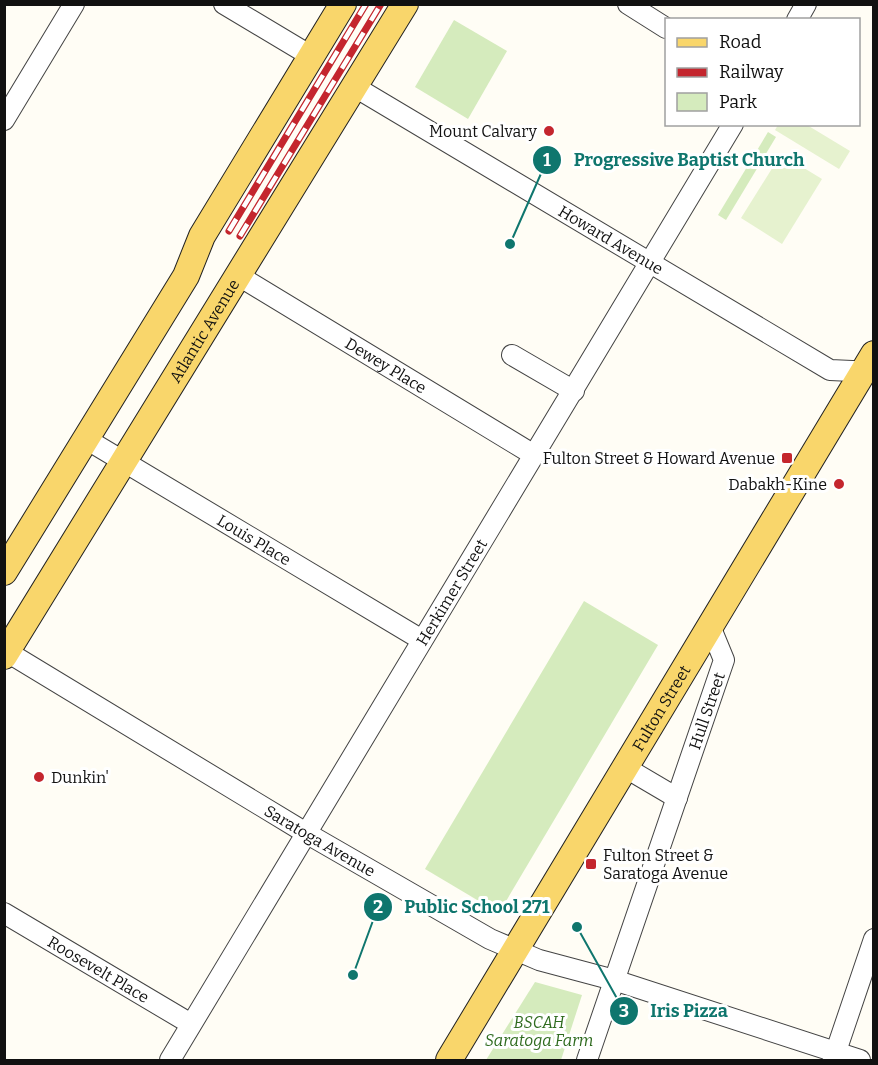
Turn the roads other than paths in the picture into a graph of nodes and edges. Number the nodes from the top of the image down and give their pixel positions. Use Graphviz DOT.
graph roads {
  1 [pos="74,4"];
  2 [pos="224,4"];
  3 [pos="343,4"];
  4 [pos="405,4"];
  5 [pos="628,4"];
  6 [pos="806,4"];
  7 [pos="798,18"];
  8 [pos="665,27"];
  9 [pos="312,56"];
  10 [pos="355,87"];
  11 [pos="4,120"];
  12 [pos="732,126"];
  13 [pos="650,264"];
  14 [pos="239,276"];
  15 [pos="512,355"];
  16 [pos="870,366"];
  17 [pos="574,391"];
  18 [pos="86,439"];
  19 [pos="534,455"];
  20 [pos="122,462"];
  21 [pos="4,572"];
  22 [pos="710,626"];
  23 [pos="422,640"];
  24 [pos="5,652"];
  25 [pos="626,768"];
  26 [pos="677,798"];
  27 [pos="306,833"];
  28 [pos="4,913"];
  29 [pos="873,939"];
  30 [pos="516,950"];
  31 [pos="614,980"];
  32 [pos="191,1024"];
  33 [pos="834,1057"];
  34 [pos="170,1060"];
  35 [pos="448,1060"];
  36 [pos="587,1060"];
  37 [pos="860,1060"];
  1 -- 11 [label="street"];
  2 -- 9 [label="street"];
  3 -- 9 [label="main road"];
  4 -- 10 [label="main road, Atlantic Avenue"];
  5 -- 8 [label="street"];
  6 -- 7 [label="street"];
  9 -- 18 [label="main road"];
  10 -- 13 [label="street, Howard Avenue"];
  10 -- 14 [label="main road, Atlantic Avenue"];
  12 -- 13 [label="street, Herkimer Street"];
  13 -- 16 [label="street, Howard Avenue"];
  13 -- 17 [label="street, Herkimer Street"];
  14 -- 19 [label="street, Dewey Place"];
  14 -- 20 [label="main road, Atlantic Avenue"];
  15 -- 17 [label="street"];
  16 -- 22 [label="main road, Fulton Street"];
  17 -- 19 [label="street, Herkimer Street"];
  18 -- 20 [label="street, Louis Place"];
  18 -- 21 [label="main road"];
  19 -- 23 [label="street, Herkimer Street"];
  20 -- 23 [label="street, Louis Place"];
  20 -- 24 [label="main road, Atlantic Avenue"];
  22 -- 25 [label="main road, Fulton Street"];
  22 -- 26 [label="street, Hull Street"];
  23 -- 27 [label="street, Herkimer Street"];
  24 -- 27 [label="street, Saratoga Avenue"];
  25 -- 26 [label="street"];
  25 -- 30 [label="main road, Fulton Street"];
  26 -- 31 [label="street, Hull Street"];
  27 -- 30 [label="street, Saratoga Avenue"];
  27 -- 32 [label="street, Herkimer Street"];
  28 -- 32 [label="street, Roosevelt Place"];
  29 -- 33 [label="street"];
  30 -- 31 [label="street, Saratoga Avenue"];
  30 -- 35 [label="main road, Fulton Street"];
  31 -- 33 [label="street, Saratoga Avenue"];
  31 -- 36 [label="street, Hull Street"];
  32 -- 34 [label="street, Herkimer Street"];
  33 -- 37 [label="street, Saratoga Avenue"];
}
